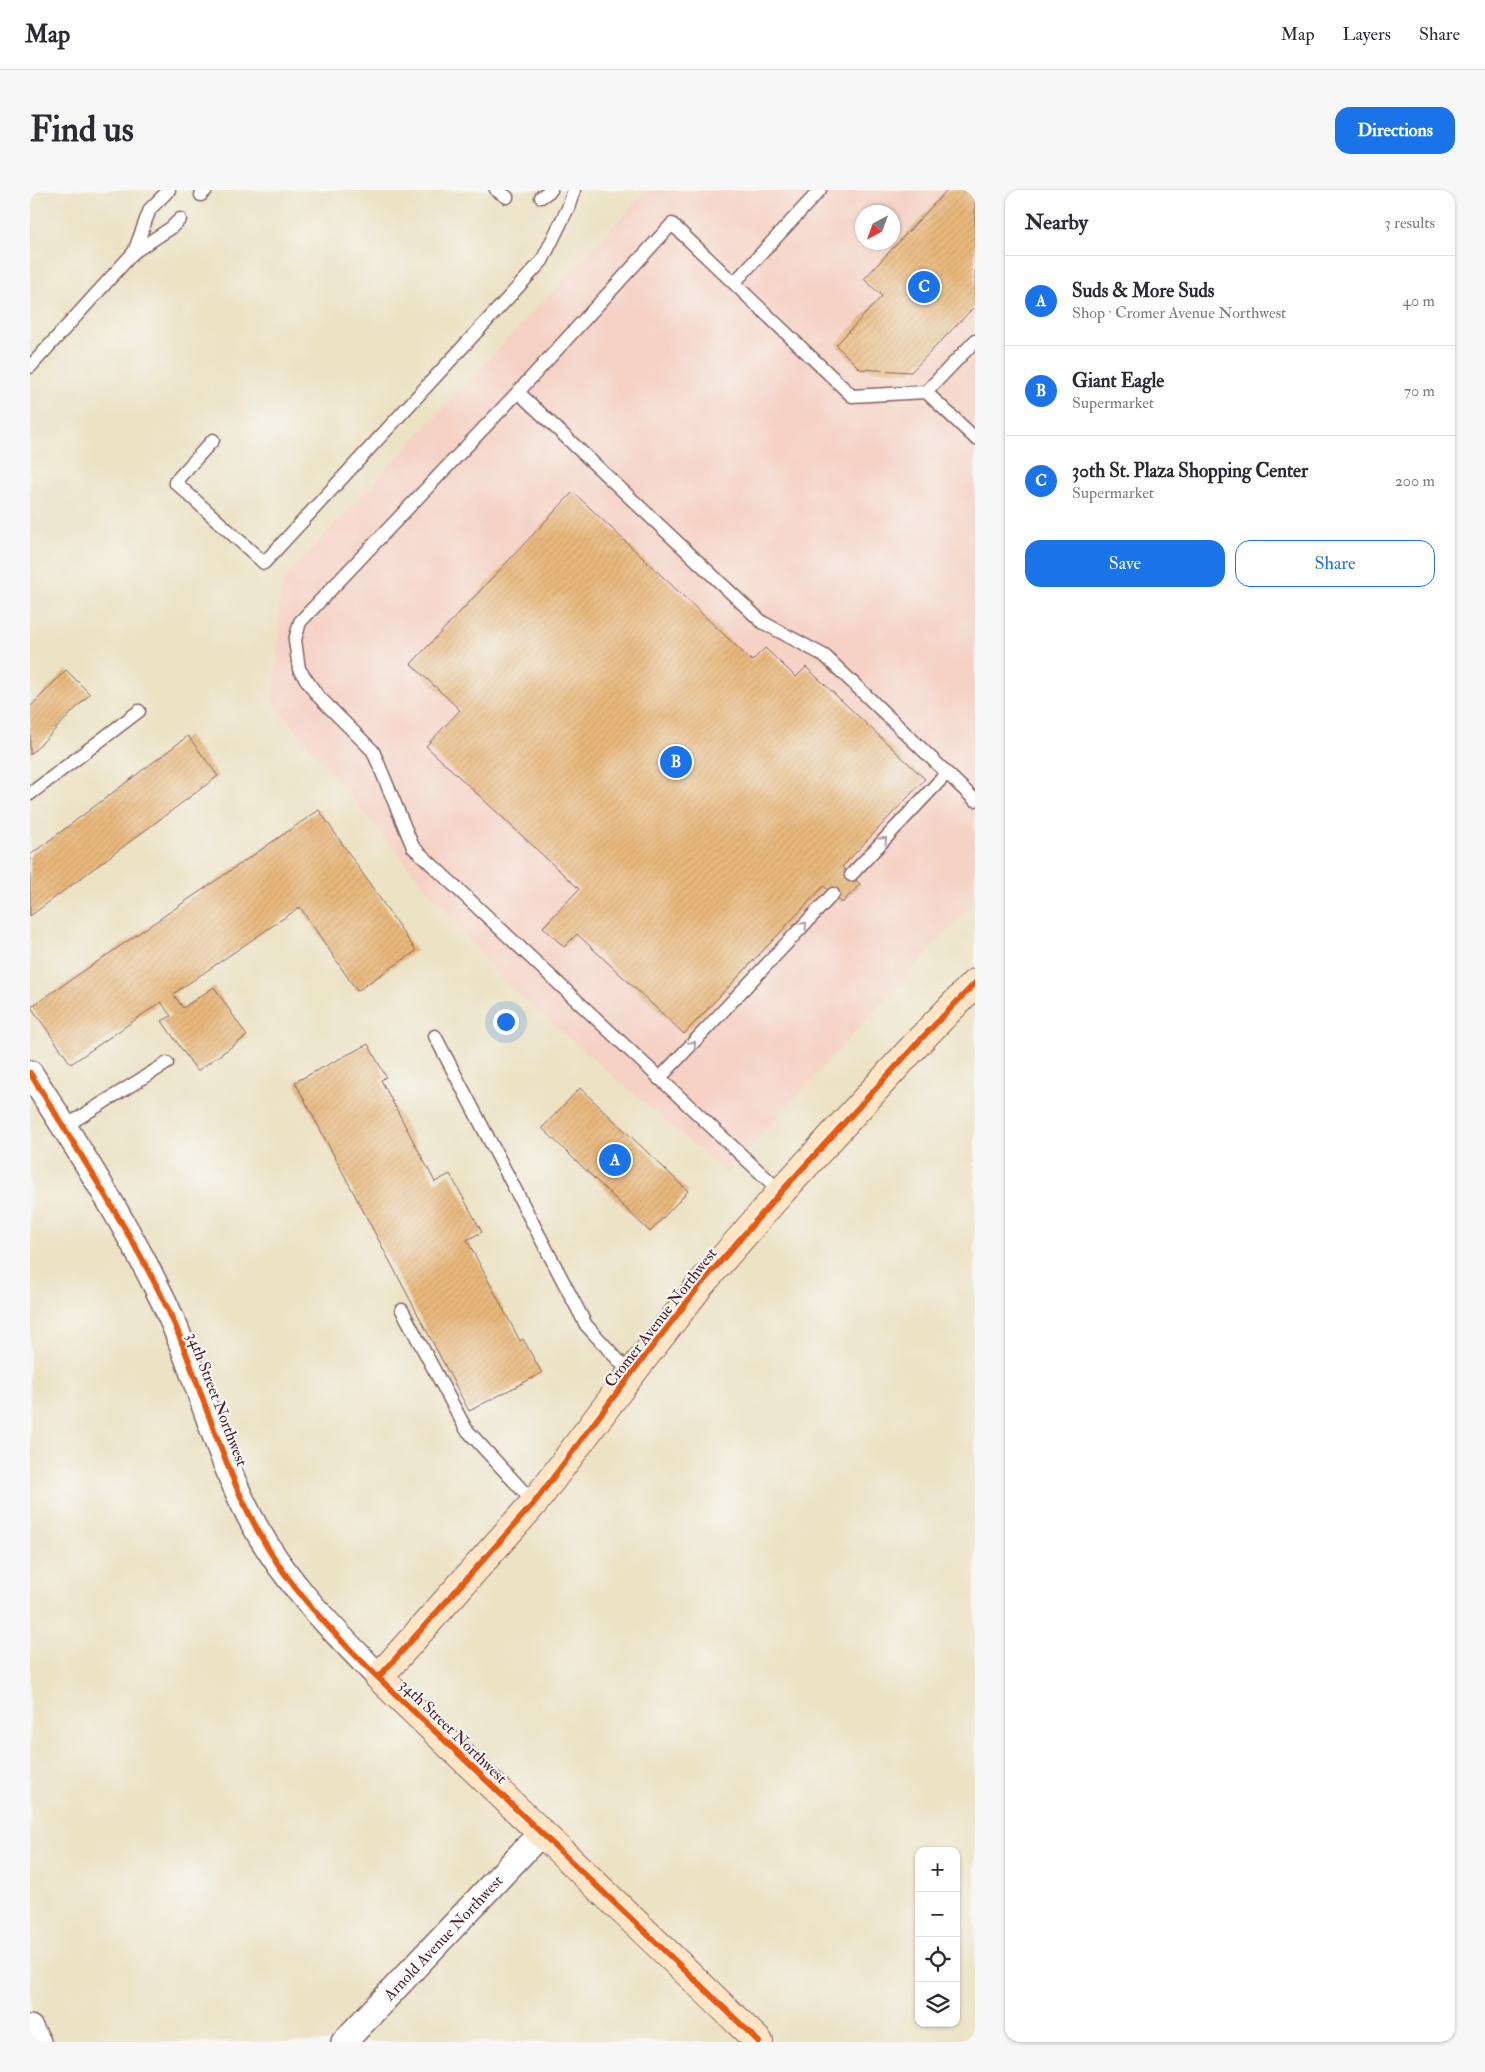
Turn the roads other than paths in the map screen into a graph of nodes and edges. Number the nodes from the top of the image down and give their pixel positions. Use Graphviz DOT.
graph roads {
  1 [pos="169,190"];
  2 [pos="496,190"];
  3 [pos="574,190"];
  4 [pos="820,190"];
  5 [pos="507,197"];
  6 [pos="180,219"];
  7 [pos="134,252"];
  8 [pos="734,283"];
  9 [pos="975,341"];
  10 [pos="30,367"];
  11 [pos="518,392"];
  12 [pos="926,392"];
  13 [pos="975,438"];
  14 [pos="213,440"];
  15 [pos="139,711"];
  16 [pos="947,773"];
  17 [pos="30,794"];
  18 [pos="975,800"];
  19 [pos="851,875"];
  20 [pos="833,894"];
  21 [pos="975,983"];
  22 [pos="434,1036"];
  23 [pos="167,1063"];
  24 [pos="30,1073"];
  25 [pos="659,1079"];
  26 [pos="64,1127"];
  27 [pos="781,1192"];
  28 [pos="402,1310"];
  29 [pos="631,1374"];
  30 [pos="534,1503"];
  31 [pos="379,1677"];
  32 [pos="541,1833"];
  33 [pos="30,2028"];
  34 [pos="38,2042"];
  35 [pos="344,2042"];
  36 [pos="759,2042"];
  1 -- 7 [label="lane"];
  2 -- 5 [label="lane"];
  3 -- 14 [label="lane"];
  4 -- 8 [label="lane"];
  6 -- 7 [label="lane"];
  7 -- 10 [label="lane"];
  8 -- 11 [label="lane"];
  8 -- 12 [label="lane"];
  9 -- 12 [label="lane"];
  11 -- 16 [label="lane"];
  11 -- 25 [label="lane"];
  12 -- 13 [label="lane"];
  15 -- 17 [label="lane"];
  16 -- 18 [label="lane"];
  19 -- 16 [label="lane, one-way"];
  25 -- 20 [label="lane, one-way"];
  21 -- 27 [label="street, Cromer Avenue Northwest"];
  22 -- 29 [label="lane"];
  23 -- 26 [label="lane"];
  24 -- 26 [label="street, 34th Street Northwest"];
  25 -- 27 [label="lane"];
  26 -- 31 [label="street, 34th Street Northwest"];
  27 -- 29 [label="street, Cromer Avenue Northwest"];
  28 -- 30 [label="lane"];
  29 -- 30 [label="street, Cromer Avenue Northwest"];
  30 -- 31 [label="street, Cromer Avenue Northwest"];
  31 -- 32 [label="street, 34th Street Northwest"];
  32 -- 35 [label="street, Arnold Avenue Northwest"];
  32 -- 36 [label="street, 34th Street Northwest"];
  33 -- 34 [label="street"];
}
